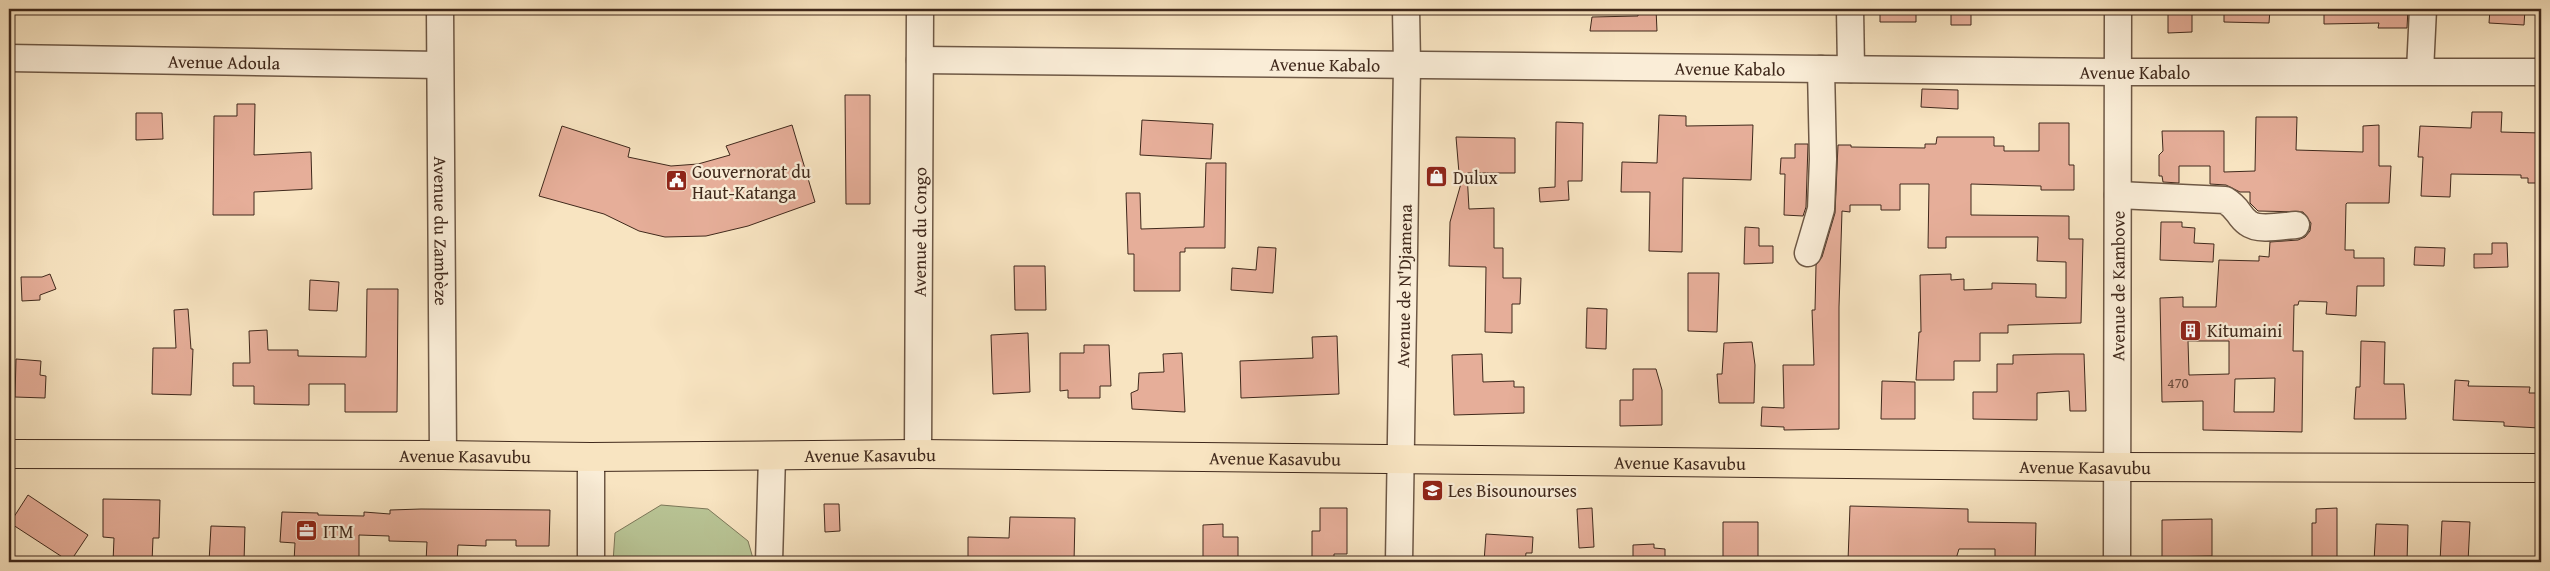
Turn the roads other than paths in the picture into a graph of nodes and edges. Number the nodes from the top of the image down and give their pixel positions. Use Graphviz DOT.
graph roads {
  1 [pos="440,9"];
  2 [pos="920,9"];
  3 [pos="1406,9"];
  4 [pos="1850,9"];
  5 [pos="2118,9"];
  6 [pos="2423,9"];
  7 [pos="9,58"];
  8 [pos="920,60"];
  9 [pos="439,65"];
  10 [pos="1407,65"];
  11 [pos="1821,69"];
  12 [pos="1852,69"];
  13 [pos="2420,71"];
  14 [pos="2118,72"];
  15 [pos="2541,72"];
  16 [pos="2118,195"];
  17 [pos="2296,225"];
  18 [pos="1808,253"];
  19 [pos="9,454"];
  20 [pos="918,454"];
  21 [pos="443,455"];
  22 [pos="772,456"];
  23 [pos="591,457"];
  24 [pos="1400,460"];
  25 [pos="2118,467"];
  26 [pos="2541,468"];
  27 [pos="591,562"];
  28 [pos="770,562"];
  29 [pos="1399,562"];
  30 [pos="2117,562"];
  1 -- 9 [label="street, Avenue du Zambèze"];
  2 -- 8 [label="street, Avenue du Congo"];
  3 -- 10 [label="street, Avenue de N'Djamena"];
  4 -- 12 [label="street"];
  5 -- 14 [label="street, Avenue de Kambove"];
  6 -- 13 [label="street"];
  7 -- 9 [label="street, Avenue Adoula"];
  8 -- 10 [label="street, Avenue Kabalo"];
  8 -- 20 [label="street, Avenue du Congo"];
  9 -- 21 [label="street, Avenue du Zambèze"];
  10 -- 11 [label="street, Avenue Kabalo"];
  10 -- 24 [label="street, Avenue de N'Djamena"];
  11 -- 12 [label="street, Avenue Kabalo"];
  11 -- 18 [label="street"];
  12 -- 14 [label="street, Avenue Kabalo"];
  13 -- 14 [label="street, Avenue Kabalo"];
  13 -- 15 [label="street, Avenue Kabalo"];
  14 -- 16 [label="street, Avenue de Kambove"];
  16 -- 17 [label="street"];
  16 -- 25 [label="street, Avenue de Kambove"];
  19 -- 21 [label="main road, Avenue Kasavubu"];
  20 -- 22 [label="main road, Avenue Kasavubu"];
  20 -- 24 [label="main road, Avenue Kasavubu"];
  21 -- 23 [label="main road, Avenue Kasavubu"];
  22 -- 23 [label="main road, Avenue Kasavubu"];
  22 -- 28 [label="street"];
  23 -- 27 [label="street"];
  24 -- 25 [label="main road, Avenue Kasavubu"];
  24 -- 29 [label="street, Avenue de N'Djamena"];
  25 -- 26 [label="main road, Avenue Kasavubu"];
  25 -- 30 [label="street, Avenue de Kambove"];
}
